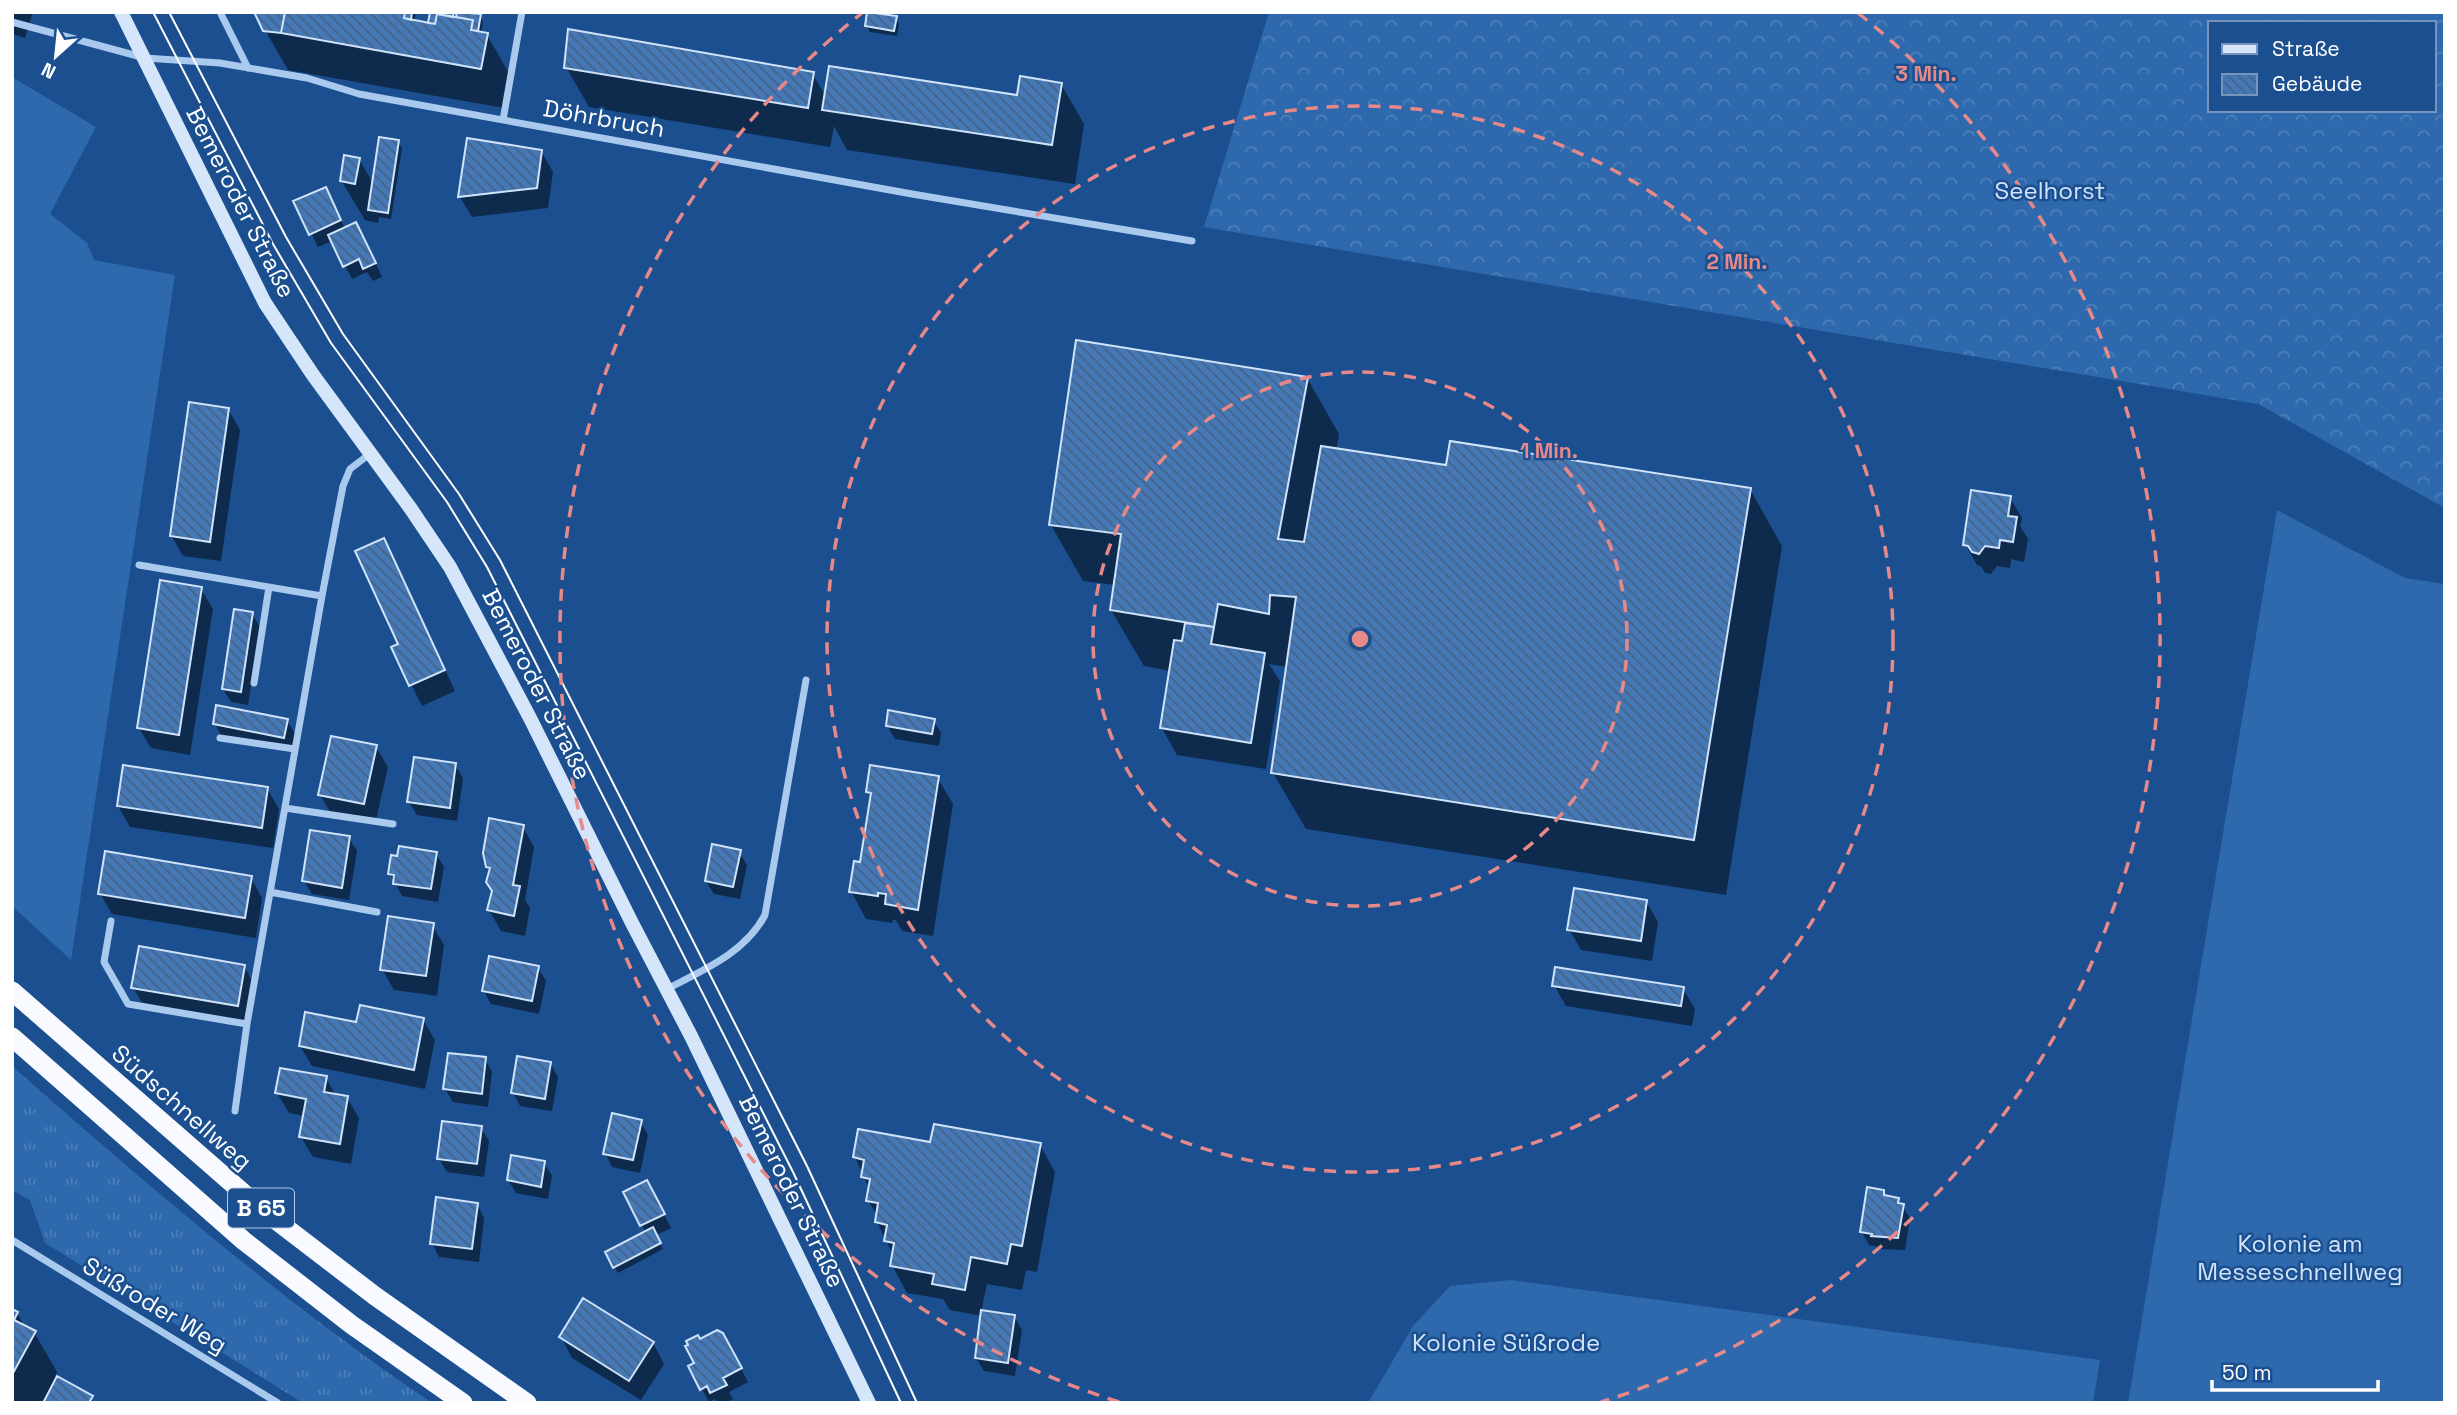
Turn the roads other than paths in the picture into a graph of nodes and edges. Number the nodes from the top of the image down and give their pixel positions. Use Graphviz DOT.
graph roads {
  1 [pos="121,12"];
  2 [pos="220,12"];
  3 [pos="522,12"];
  4 [pos="12,22"];
  5 [pos="145,58"];
  6 [pos="248,68"];
  7 [pos="503,120"];
  8 [pos="1192,241"];
  9 [pos="371,453"];
  10 [pos="139,565"];
  11 [pos="269,587"];
  12 [pos="322,596"];
  13 [pos="806,680"];
  14 [pos="254,683"];
  15 [pos="220,738"];
  16 [pos="295,750"];
  17 [pos="285,807"];
  18 [pos="393,824"];
  19 [pos="270,892"];
  20 [pos="377,912"];
  21 [pos="111,921"];
  22 [pos="667,989"];
  23 [pos="12,992"];
  24 [pos="247,1024"];
  25 [pos="12,1037"];
  26 [pos="235,1111"];
  27 [pos="12,1240"];
  28 [pos="278,1403"];
  29 [pos="463,1403"];
  30 [pos="527,1403"];
  31 [pos="869,1403"];
  1 -- 5 [label="main road, Bemeroder Straße"];
  2 -- 6 [label="street"];
  3 -- 7 [label="street"];
  4 -- 5 [label="street, Döhrbruch"];
  5 -- 6 [label="street, Döhrbruch"];
  5 -- 9 [label="main road, Bemeroder Straße"];
  6 -- 7 [label="street, Döhrbruch"];
  7 -- 8 [label="street, Döhrbruch"];
  9 -- 12 [label="street"];
  9 -- 22 [label="main road, Bemeroder Straße"];
  10 -- 11 [label="street"];
  11 -- 12 [label="street"];
  11 -- 14 [label="street"];
  12 -- 16 [label="street"];
  13 -- 22 [label="street"];
  15 -- 16 [label="street"];
  16 -- 17 [label="street"];
  17 -- 18 [label="street"];
  17 -- 19 [label="street"];
  19 -- 20 [label="street"];
  19 -- 24 [label="street"];
  21 -- 24 [label="street"];
  22 -- 31 [label="main road, Bemeroder Straße"];
  23 -- 30 [label="highway, Südschnellweg / B 65"];
  24 -- 26 [label="street"];
  25 -- 29 [label="highway, B 65"];
  27 -- 28 [label="street, Süßroder Weg"];
}
